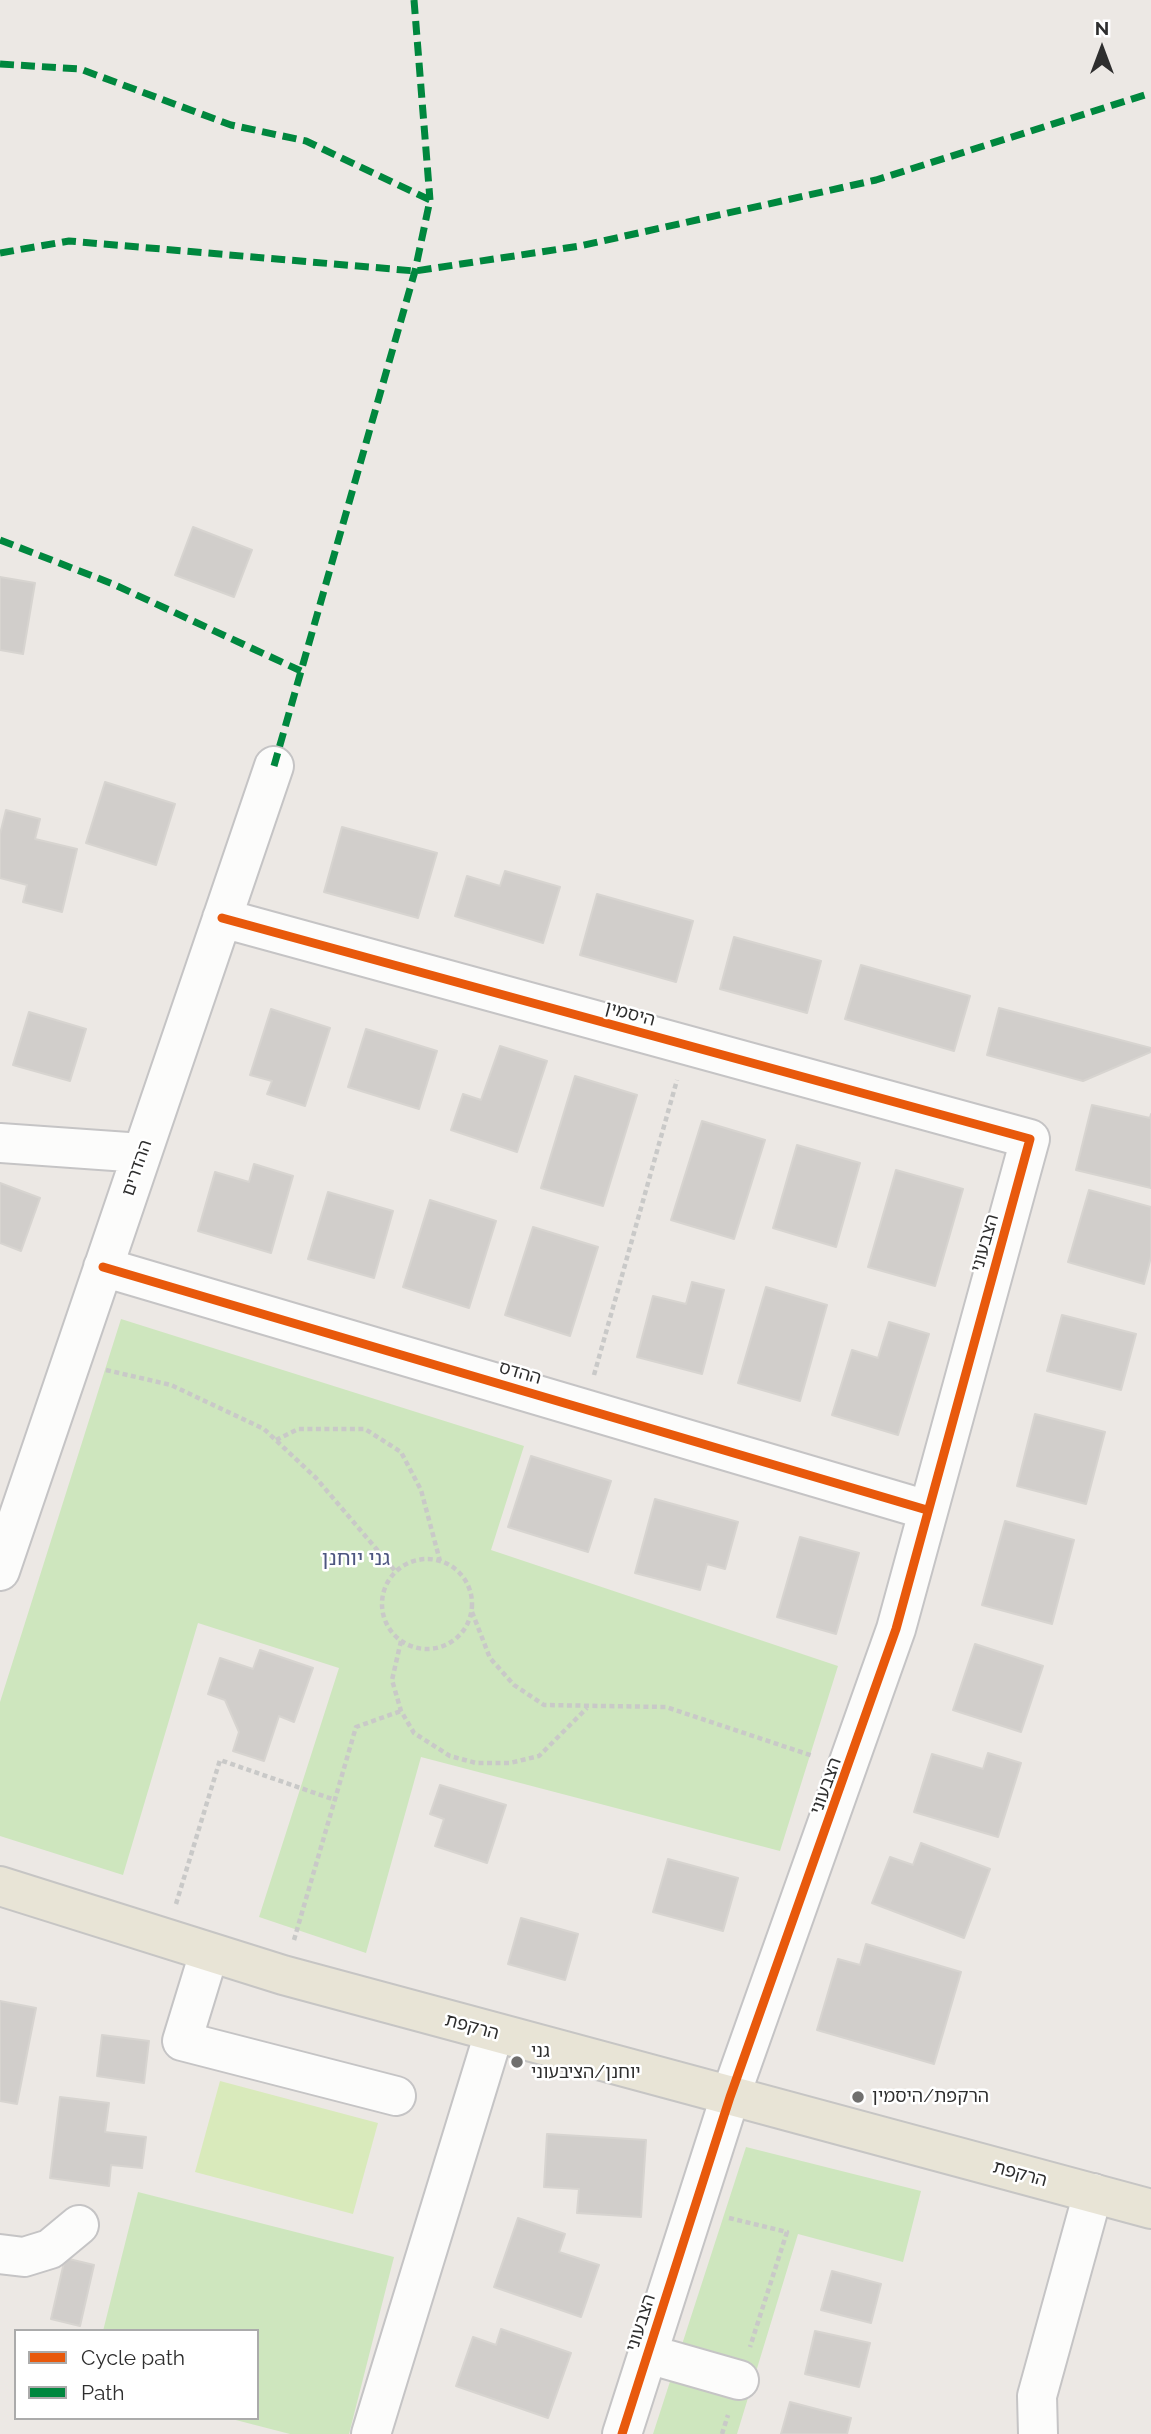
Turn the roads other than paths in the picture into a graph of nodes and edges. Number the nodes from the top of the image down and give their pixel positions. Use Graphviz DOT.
graph roads {
  1 [pos="274,766"];
  2 [pos="222,918"];
  3 [pos="1030,1139"];
  4 [pos="0,1143"];
  5 [pos="142,1153"];
  6 [pos="103,1267"];
  7 [pos="927,1510"];
  8 [pos="1,1568"];
  9 [pos="0,1885"];
  10 [pos="209,1953"];
  11 [pos="494,2033"];
  12 [pos="396,2096"];
  13 [pos="730,2097"];
  14 [pos="1093,2193"];
  15 [pos="1151,2209"];
  16 [pos="79,2224"];
  17 [pos="0,2254"];
  18 [pos="648,2354"];
  19 [pos="739,2381"];
  20 [pos="371,2434"];
  21 [pos="622,2434"];
  22 [pos="1038,2434"];
  1 -- 2 [label="street, ההדרים"];
  2 -- 3 [label="street, היסמין"];
  2 -- 5 [label="street, ההדרים"];
  3 -- 7 [label="street, הצבעוני"];
  4 -- 5 [label="street"];
  5 -- 6 [label="street, ההדרים"];
  6 -- 7 [label="street, ההדס"];
  6 -- 8 [label="street, ההדרים"];
  7 -- 13 [label="street, הצבעוני"];
  9 -- 10 [label="main road, הרקפת"];
  10 -- 11 [label="main road, הרקפת"];
  10 -- 12 [label="street"];
  11 -- 13 [label="main road, הרקפת"];
  11 -- 20 [label="street"];
  13 -- 14 [label="main road, הרקפת"];
  13 -- 18 [label="street, הצבעוני"];
  14 -- 15 [label="main road, הרקפת"];
  14 -- 22 [label="street"];
  16 -- 17 [label="street"];
  18 -- 19 [label="street"];
  18 -- 21 [label="street, הצבעוני"];
}
